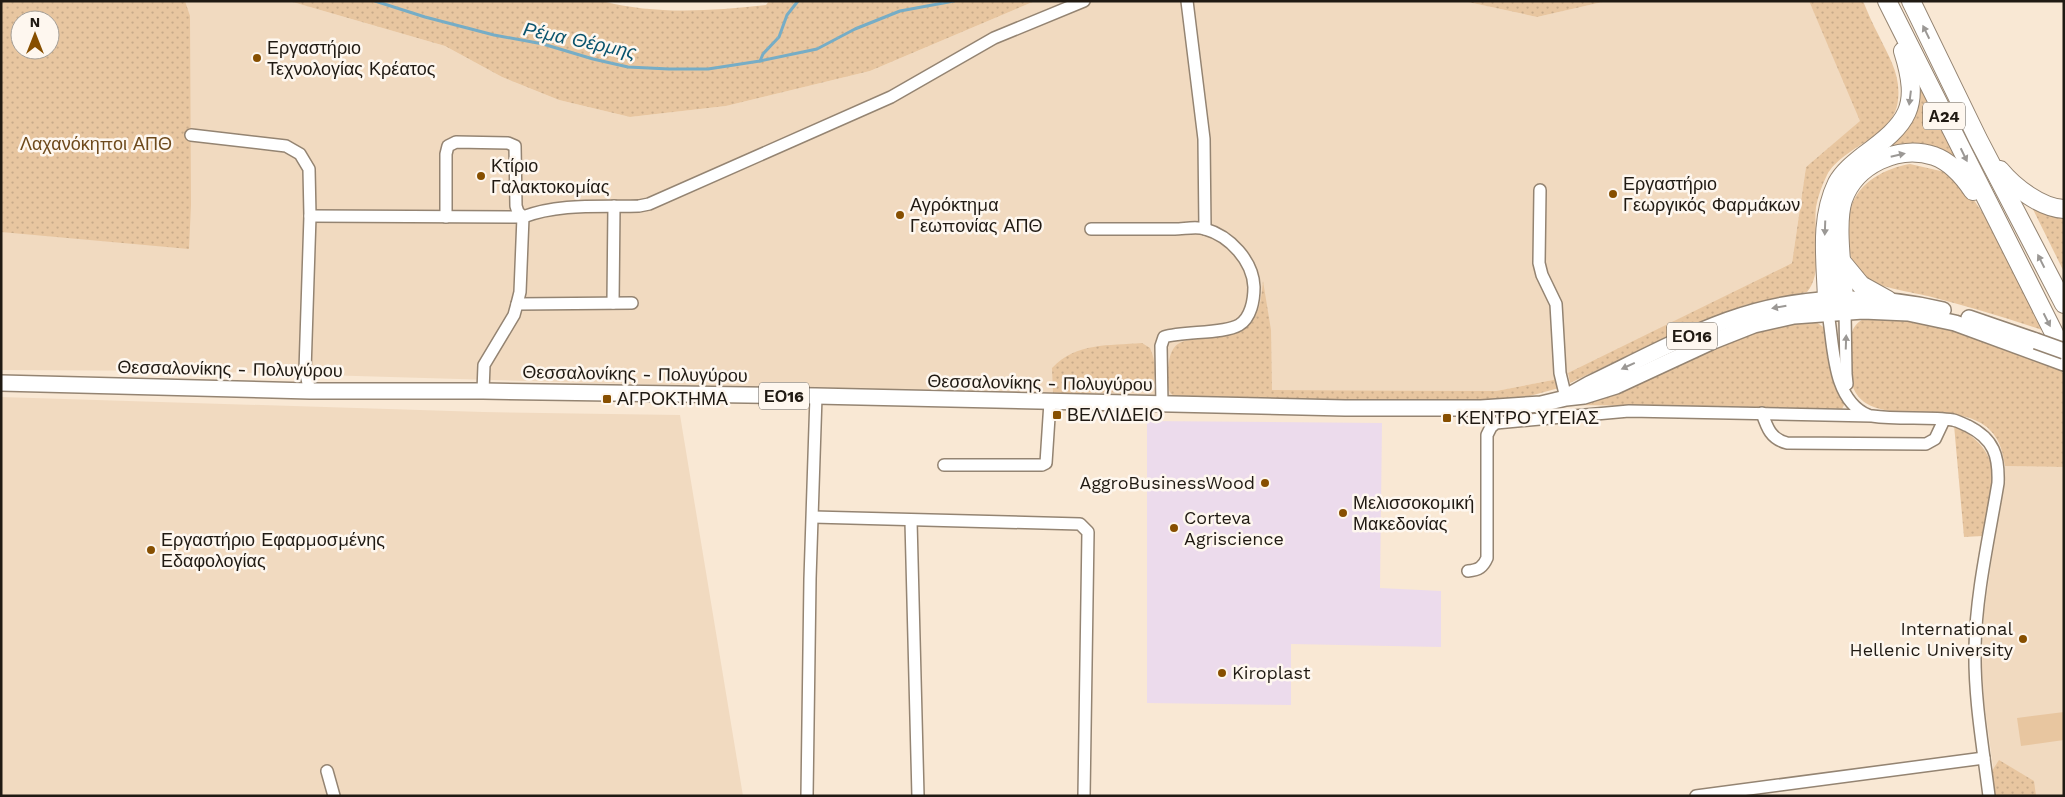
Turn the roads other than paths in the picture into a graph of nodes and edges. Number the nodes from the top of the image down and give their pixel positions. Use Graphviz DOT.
graph roads {
  1 [pos="1084,1"];
  2 [pos="1187,1"];
  3 [pos="1886,1"];
  4 [pos="1911,1"];
  5 [pos="191,134"];
  6 [pos="1978,139"];
  7 [pos="1540,190"];
  8 [pos="614,206"];
  9 [pos="2064,209"];
  10 [pos="310,216"];
  11 [pos="446,217"];
  12 [pos="523,217"];
  13 [pos="1091,229"];
  14 [pos="1205,229"];
  15 [pos="2001,230"];
  16 [pos="1842,262"];
  17 [pos="1888,300"];
  18 [pos="613,303"];
  19 [pos="632,303"];
  20 [pos="517,304"];
  21 [pos="2064,304"];
  22 [pos="1828,306"];
  23 [pos="1845,306"];
  24 [pos="2034,346"];
  25 [pos="2064,352"];
  26 [pos="2064,363"];
  27 [pos="1,383"];
  28 [pos="310,390"];
  29 [pos="483,390"];
  30 [pos="816,396"];
  31 [pos="1566,398"];
  32 [pos="1050,402"];
  33 [pos="1162,404"];
  34 [pos="1762,414"];
  35 [pos="1872,416"];
  36 [pos="1944,420"];
  37 [pos="944,465"];
  38 [pos="812,517"];
  39 [pos="912,521"];
  40 [pos="1468,571"];
  41 [pos="1984,758"];
  42 [pos="327,771"];
  43 [pos="334,796"];
  44 [pos="807,796"];
  45 [pos="918,796"];
  46 [pos="1084,796"];
  47 [pos="1696,796"];
  48 [pos="1989,796"];
  1 -- 8 [label="street"];
  2 -- 14 [label="street"];
  3 -- 15 [label="highway, Α24, one-way"];
  3 -- 22 [label="highway, one-way"];
  6 -- 4 [label="highway, Α24, one-way"];
  5 -- 10 [label="street"];
  6 -- 9 [label="highway"];
  21 -- 6 [label="highway, Α24, one-way"];
  7 -- 31 [label="street"];
  8 -- 12 [label="street"];
  8 -- 18 [label="street"];
  10 -- 11 [label="street"];
  10 -- 28 [label="street"];
  11 -- 12 [label="street"];
  11 -- 12 [label="street"];
  12 -- 20 [label="street"];
  13 -- 14 [label="street"];
  14 -- 33 [label="street"];
  16 -- 15 [label="highway, one-way"];
  15 -- 25 [label="highway, Α24, one-way"];
  16 -- 17 [label="highway"];
  16 -- 23 [label="highway"];
  17 -- 23 [label="main road, Θεσσαλονίκης - Πολυγύρου / ΕΟ16"];
  17 -- 24 [label="main road, Θεσσαλονίκης - Πολυγύρου / ΕΟ16"];
  18 -- 19 [label="street"];
  18 -- 20 [label="street"];
  20 -- 29 [label="street"];
  22 -- 23 [label="main road, Θεσσαλονίκης - Πολυγύρου / ΕΟ16"];
  22 -- 31 [label="main road, Θεσσαλονίκης - Πολυγύρου / ΕΟ16"];
  22 -- 35 [label="street"];
  23 -- 24 [label="main road, Θεσσαλονίκης - Πολυγύρου / ΕΟ16"];
  35 -- 23 [label="street, one-way"];
  24 -- 25 [label="main road, Θεσσαλονίκης - Πολυγύρου / ΕΟ16, bridge"];
  24 -- 26 [label="main road, Θεσσαλονίκης - Πολυγύρου / ΕΟ16"];
  27 -- 28 [label="main road, Θεσσαλονίκης - Πολυγύρου / ΕΟ16"];
  28 -- 29 [label="main road, Θεσσαλονίκης - Πολυγύρου / ΕΟ16"];
  29 -- 30 [label="main road, Θεσσαλονίκης - Πολυγύρου / ΕΟ16"];
  30 -- 32 [label="main road, Θεσσαλονίκης - Πολυγύρου / ΕΟ16"];
  30 -- 38 [label="street"];
  31 -- 33 [label="main road, Θεσσαλονίκης - Πολυγύρου / ΕΟ16"];
  32 -- 33 [label="main road, Θεσσαλονίκης - Πολυγύρου / ΕΟ16"];
  32 -- 37 [label="street"];
  34 -- 35 [label="street"];
  34 -- 36 [label="street"];
  34 -- 40 [label="street"];
  35 -- 36 [label="street"];
  36 -- 41 [label="street"];
  38 -- 39 [label="street"];
  38 -- 44 [label="street"];
  39 -- 45 [label="street"];
  39 -- 46 [label="street"];
  41 -- 47 [label="street"];
  41 -- 48 [label="street"];
  42 -- 43 [label="street"];
}
